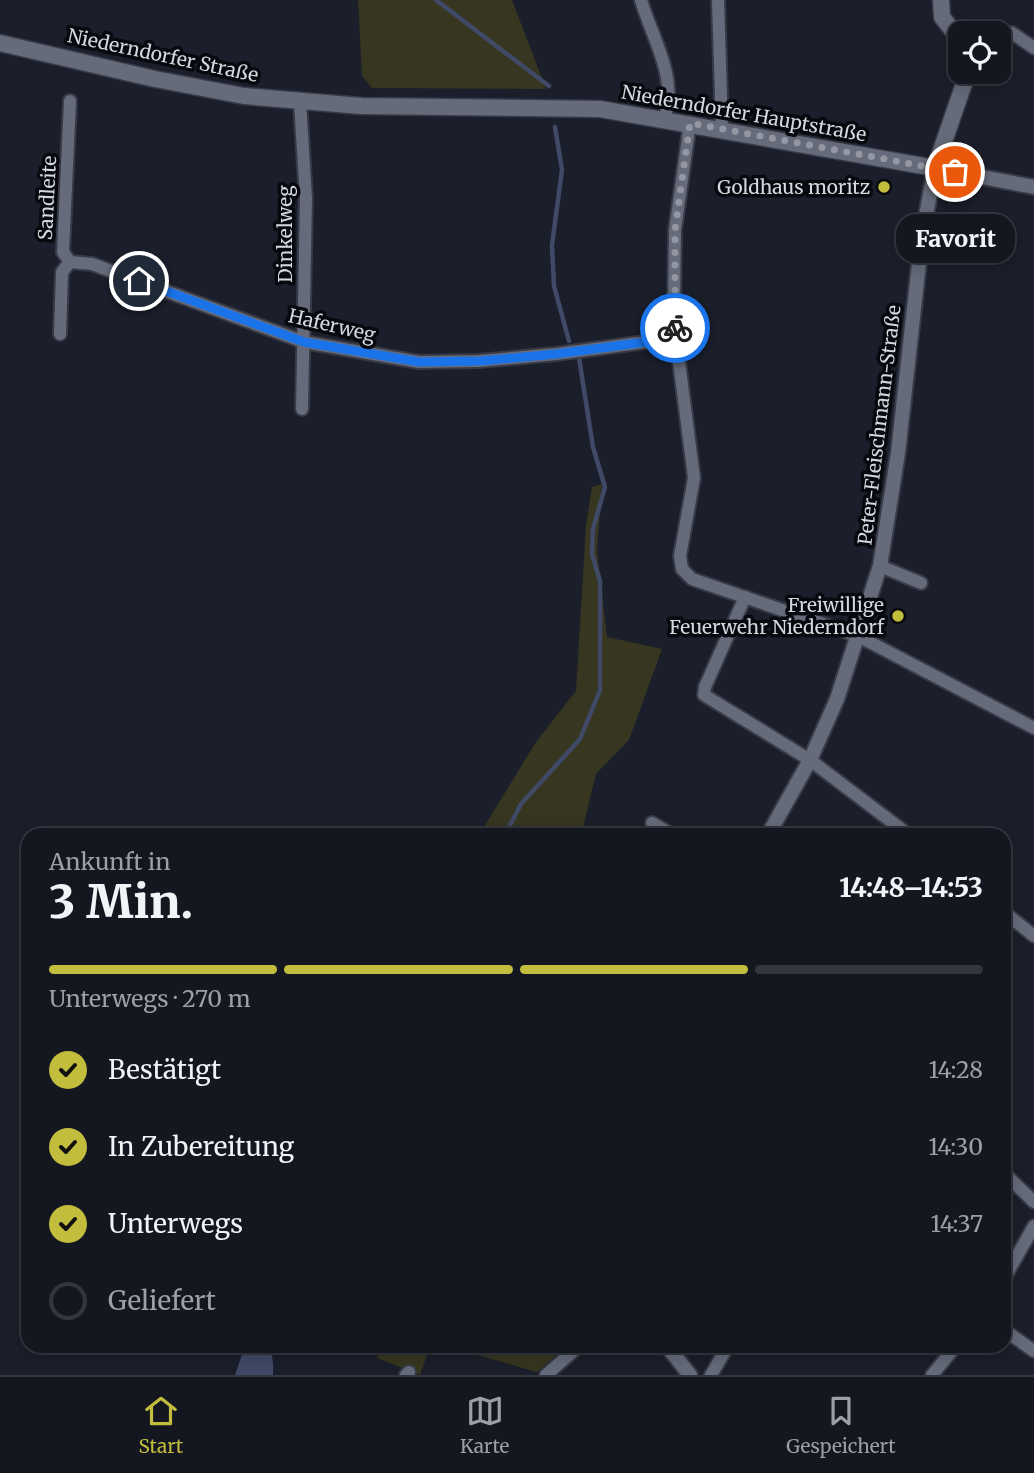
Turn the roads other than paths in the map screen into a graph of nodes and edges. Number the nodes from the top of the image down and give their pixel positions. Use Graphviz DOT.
graph roads {
  1 [pos="640,0"];
  2 [pos="718,0"];
  3 [pos="941,0"];
  4 [pos="948,25"];
  5 [pos="1011,33"];
  6 [pos="0,43"];
  7 [pos="1034,48"];
  8 [pos="964,84"];
  9 [pos="70,101"];
  10 [pos="300,102"];
  11 [pos="402,107"];
  12 [pos="664,119"];
  13 [pos="690,123"];
  14 [pos="722,129"];
  15 [pos="935,168"];
  16 [pos="1034,187"];
  17 [pos="69,262"];
  18 [pos="60,334"];
  19 [pos="676,338"];
  20 [pos="304,342"];
  21 [pos="302,409"];
  22 [pos="880,566"];
  23 [pos="921,583"];
  24 [pos="745,597"];
  25 [pos="858,636"];
  26 [pos="1034,728"];
  27 [pos="810,760"];
  28 [pos="652,822"];
  29 [pos="662,828"];
  30 [pos="772,828"];
  31 [pos="900,828"];
  32 [pos="1011,918"];
  33 [pos="1034,936"];
  34 [pos="1011,1180"];
  35 [pos="1034,1202"];
  36 [pos="1034,1226"];
  37 [pos="1011,1267"];
  38 [pos="1011,1335"];
  39 [pos="1034,1351"];
  40 [pos="571,1353"];
  41 [pos="673,1353"];
  42 [pos="724,1353"];
  43 [pos="950,1353"];
  44 [pos="546,1375"];
  45 [pos="690,1375"];
  46 [pos="711,1375"];
  47 [pos="932,1375"];
  1 -- 12 [label="street"];
  2 -- 14 [label="street"];
  3 -- 4 [label="main road"];
  5 -- 7 [label="street"];
  6 -- 10 [label="main road, Niederndorfer Straße"];
  8 -- 15 [label="main road"];
  9 -- 17 [label="street, Sandleite"];
  10 -- 11 [label="main road, Niederndorfer Straße"];
  10 -- 20 [label="street, Dinkelweg"];
  11 -- 12 [label="main road, Niederndorfer Hauptstraße"];
  12 -- 13 [label="main road, Niederndorfer Hauptstraße"];
  13 -- 14 [label="main road, Niederndorfer Hauptstraße"];
  13 -- 19 [label="street"];
  14 -- 15 [label="main road, Niederndorfer Hauptstraße"];
  15 -- 16 [label="street, Niederndorfer Hauptstraße"];
  15 -- 22 [label="street, Peter-Fleischmann-Straße"];
  17 -- 18 [label="street, Sandleite"];
  17 -- 20 [label="street, Haferweg"];
  19 -- 20 [label="street, Haferweg"];
  19 -- 24 [label="street"];
  20 -- 21 [label="street, Dinkelweg"];
  22 -- 23 [label="street"];
  22 -- 25 [label="street, Peter-Fleischmann-Straße"];
  24 -- 25 [label="street"];
  24 -- 27 [label="street"];
  25 -- 26 [label="street"];
  25 -- 27 [label="street, Peter-Fleischmann-Straße"];
  27 -- 30 [label="street, Peter-Fleischmann-Straße"];
  27 -- 31 [label="street"];
  28 -- 29 [label="street"];
  32 -- 33 [label="street"];
  34 -- 35 [label="street"];
  36 -- 37 [label="street"];
  38 -- 39 [label="street"];
  40 -- 44 [label="street"];
  41 -- 45 [label="street"];
  42 -- 46 [label="street"];
  43 -- 47 [label="street"];
}
